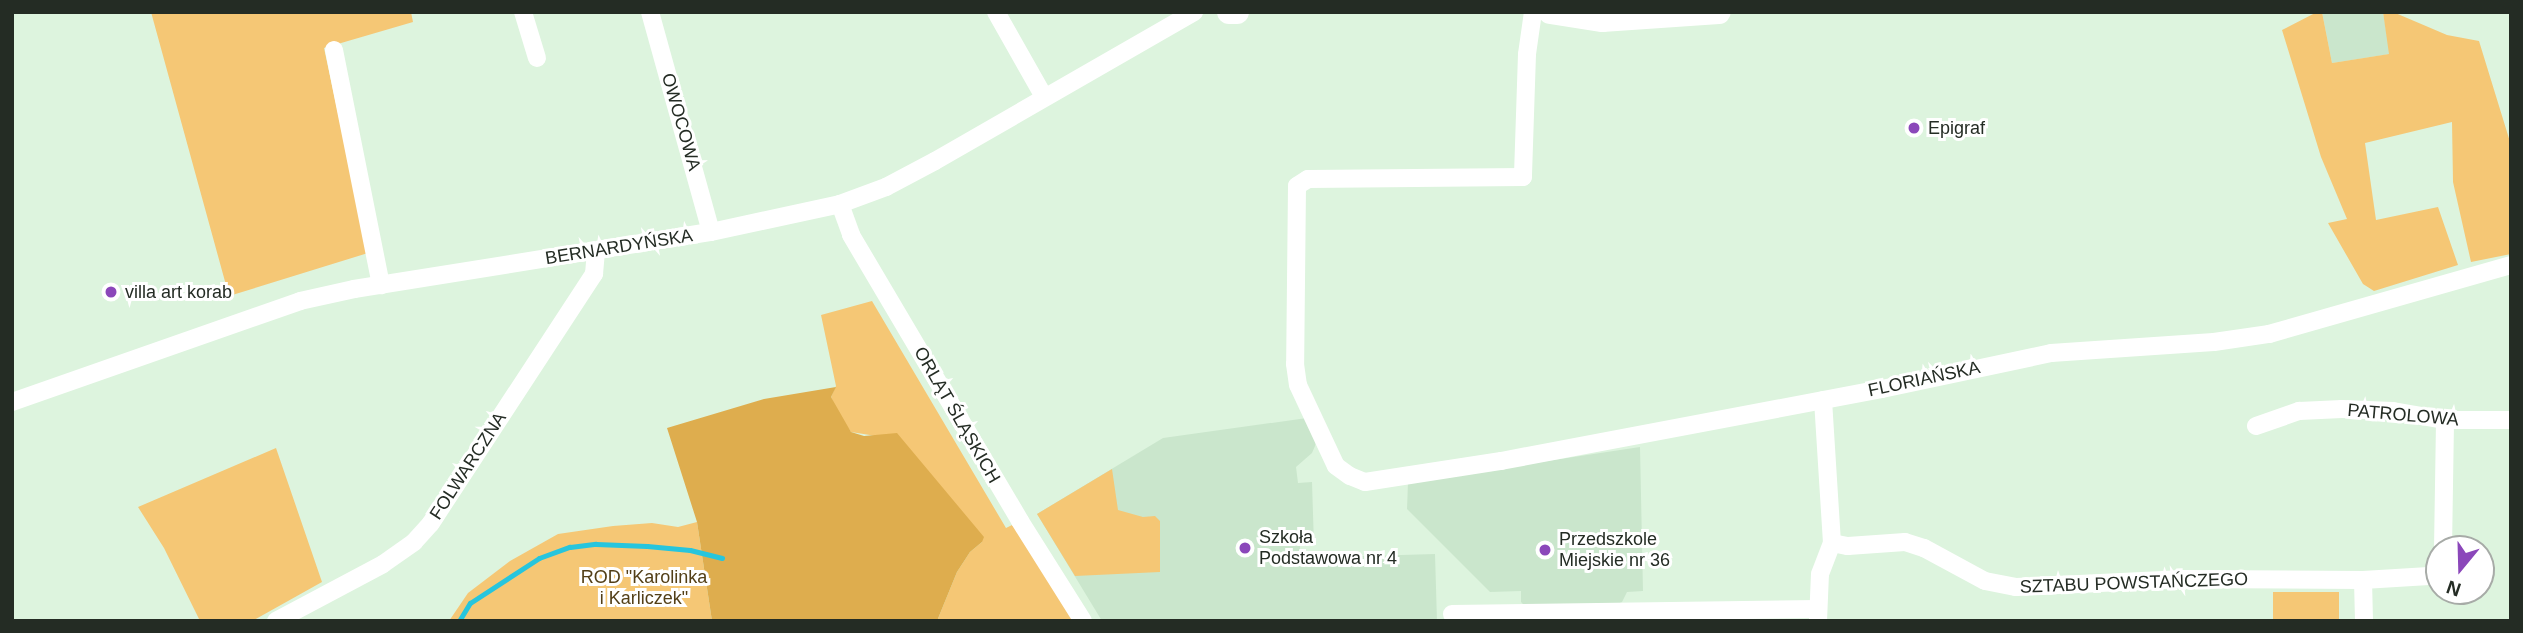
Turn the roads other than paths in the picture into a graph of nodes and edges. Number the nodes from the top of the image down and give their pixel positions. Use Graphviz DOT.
graph roads {
  1 [pos="523,12"];
  2 [pos="650,12"];
  3 [pos="996,12"];
  4 [pos="1194,12"];
  5 [pos="1229,12"];
  6 [pos="1237,12"];
  7 [pos="1533,12"];
  8 [pos="1550,12"];
  9 [pos="1719,12"];
  10 [pos="334,50"];
  11 [pos="537,58"];
  12 [pos="1044,97"];
  13 [pos="841,204"];
  14 [pos="711,232"];
  15 [pos="596,251"];
  16 [pos="2511,265"];
  17 [pos="381,285"];
  18 [pos="1823,400"];
  19 [pos="12,402"];
  20 [pos="2445,420"];
  21 [pos="2511,420"];
  22 [pos="2256,426"];
  23 [pos="2443,535"];
  24 [pos="1832,544"];
  25 [pos="2425,576"];
  26 [pos="2363,580"];
  27 [pos="1452,614"];
  28 [pos="1818,615"];
  29 [pos="276,621"];
  30 [pos="1083,621"];
  31 [pos="2364,621"];
  1 -- 11 [label="street"];
  2 -- 14 [label="street, OWOCOWA"];
  3 -- 12 [label="street"];
  4 -- 12 [label="street, BERNARDYŃSKA"];
  5 -- 6 [label="street"];
  7 -- 18 [label="street, FLORIAŃSKA"];
  8 -- 9 [label="street"];
  10 -- 17 [label="street"];
  12 -- 13 [label="street, BERNARDYŃSKA"];
  13 -- 14 [label="street, BERNARDYŃSKA"];
  13 -- 30 [label="street, ORLĄT ŚLĄSKICH"];
  14 -- 15 [label="street, BERNARDYŃSKA"];
  15 -- 17 [label="street, BERNARDYŃSKA"];
  15 -- 29 [label="street, FOLWARCZNA"];
  16 -- 18 [label="street, FLORIAŃSKA"];
  17 -- 19 [label="street, BERNARDYŃSKA"];
  18 -- 24 [label="street"];
  20 -- 21 [label="street, PATROLOWA"];
  20 -- 22 [label="street, PATROLOWA"];
  20 -- 23 [label="street"];
  24 -- 26 [label="street, SZTABU POWSTAŃCZEGO"];
  24 -- 28 [label="street"];
  25 -- 26 [label="street, SZTABU POWSTAŃCZEGO"];
  26 -- 31 [label="street"];
  27 -- 28 [label="street"];
}
